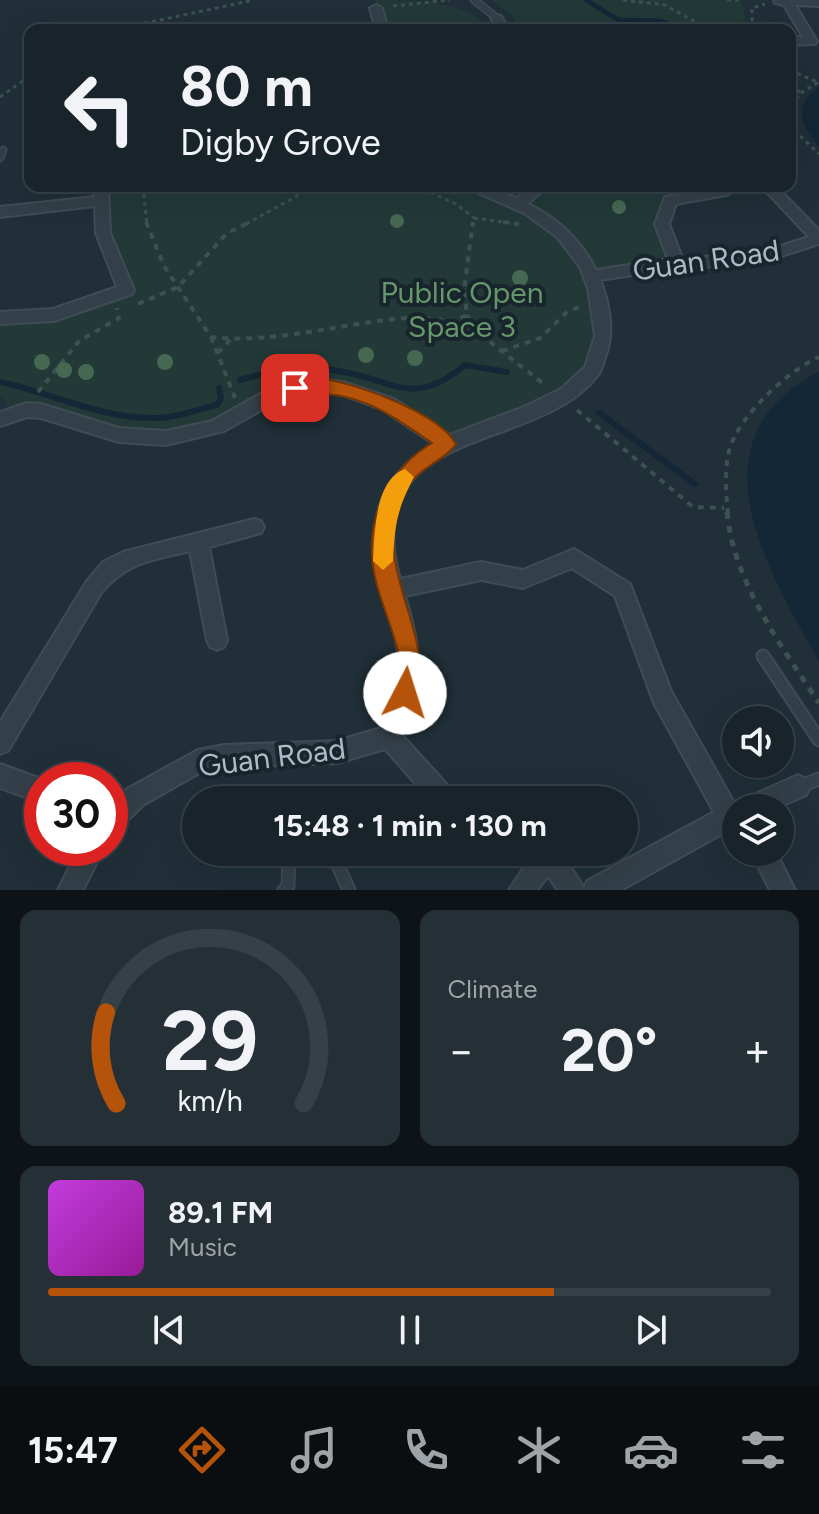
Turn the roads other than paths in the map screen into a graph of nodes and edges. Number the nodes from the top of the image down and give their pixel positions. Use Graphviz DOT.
graph roads {
  1 [pos="474,0"];
  2 [pos="783,2"];
  3 [pos="819,3"];
  4 [pos="376,8"];
  5 [pos="497,18"];
  6 [pos="380,24"];
  7 [pos="500,24"];
  8 [pos="796,41"];
  9 [pos="487,192"];
  10 [pos="533,192"];
  11 [pos="721,192"];
  12 [pos="774,192"];
  13 [pos="100,194"];
  14 [pos="520,203"];
  15 [pos="0,212"];
  16 [pos="819,239"];
  17 [pos="677,263"];
  18 [pos="592,276"];
  19 [pos="0,318"];
  20 [pos="4,414"];
  21 [pos="447,444"];
  22 [pos="254,527"];
  23 [pos="198,541"];
  24 [pos="392,590"];
  25 [pos="217,640"];
  26 [pos="763,656"];
  27 [pos="389,737"];
  28 [pos="819,740"];
  29 [pos="0,743"];
  30 [pos="0,776"];
  31 [pos="808,783"];
  32 [pos="24,785"];
  33 [pos="433,786"];
  34 [pos="726,794"];
  35 [pos="782,794"];
  36 [pos="128,803"];
  37 [pos="722,822"];
  38 [pos="83,866"];
  39 [pos="289,866"];
  40 [pos="338,866"];
  41 [pos="539,866"];
  42 [pos="557,866"];
  43 [pos="770,866"];
  44 [pos="70,890"];
  45 [pos="284,890"];
  46 [pos="349,890"];
  47 [pos="521,890"];
  48 [pos="573,890"];
  49 [pos="596,890"];
  50 [pos="783,890"];
  1 -- 5 [label="lane"];
  2 -- 3 [label="street"];
  2 -- 8 [label="street"];
  4 -- 6 [label="street"];
  5 -- 7 [label="street"];
  9 -- 14 [label="street, Guan Road"];
  10 -- 14 [label="street"];
  11 -- 17 [label="street"];
  12 -- 16 [label="street"];
  13 -- 15 [label="street"];
  13 -- 19 [label="street"];
  14 -- 18 [label="street, Guan Road"];
  16 -- 17 [label="street, Guan Road"];
  17 -- 18 [label="street, Guan Road"];
  18 -- 21 [label="street, Guan Road"];
  20 -- 21 [label="street"];
  21 -- 24 [label="street, Guan Road"];
  22 -- 23 [label="street"];
  23 -- 25 [label="street"];
  23 -- 29 [label="street"];
  24 -- 27 [label="street, Guan Road"];
  24 -- 34 [label="street"];
  26 -- 28 [label="lane"];
  27 -- 33 [label="street"];
  27 -- 36 [label="street, Guan Road"];
  30 -- 32 [label="street"];
  31 -- 35 [label="street"];
  37 -- 49 [label="street"];
  38 -- 44 [label="street"];
  39 -- 45 [label="lane"];
  40 -- 46 [label="lane"];
  41 -- 47 [label="street"];
  42 -- 48 [label="street"];
  43 -- 50 [label="street"];
}
